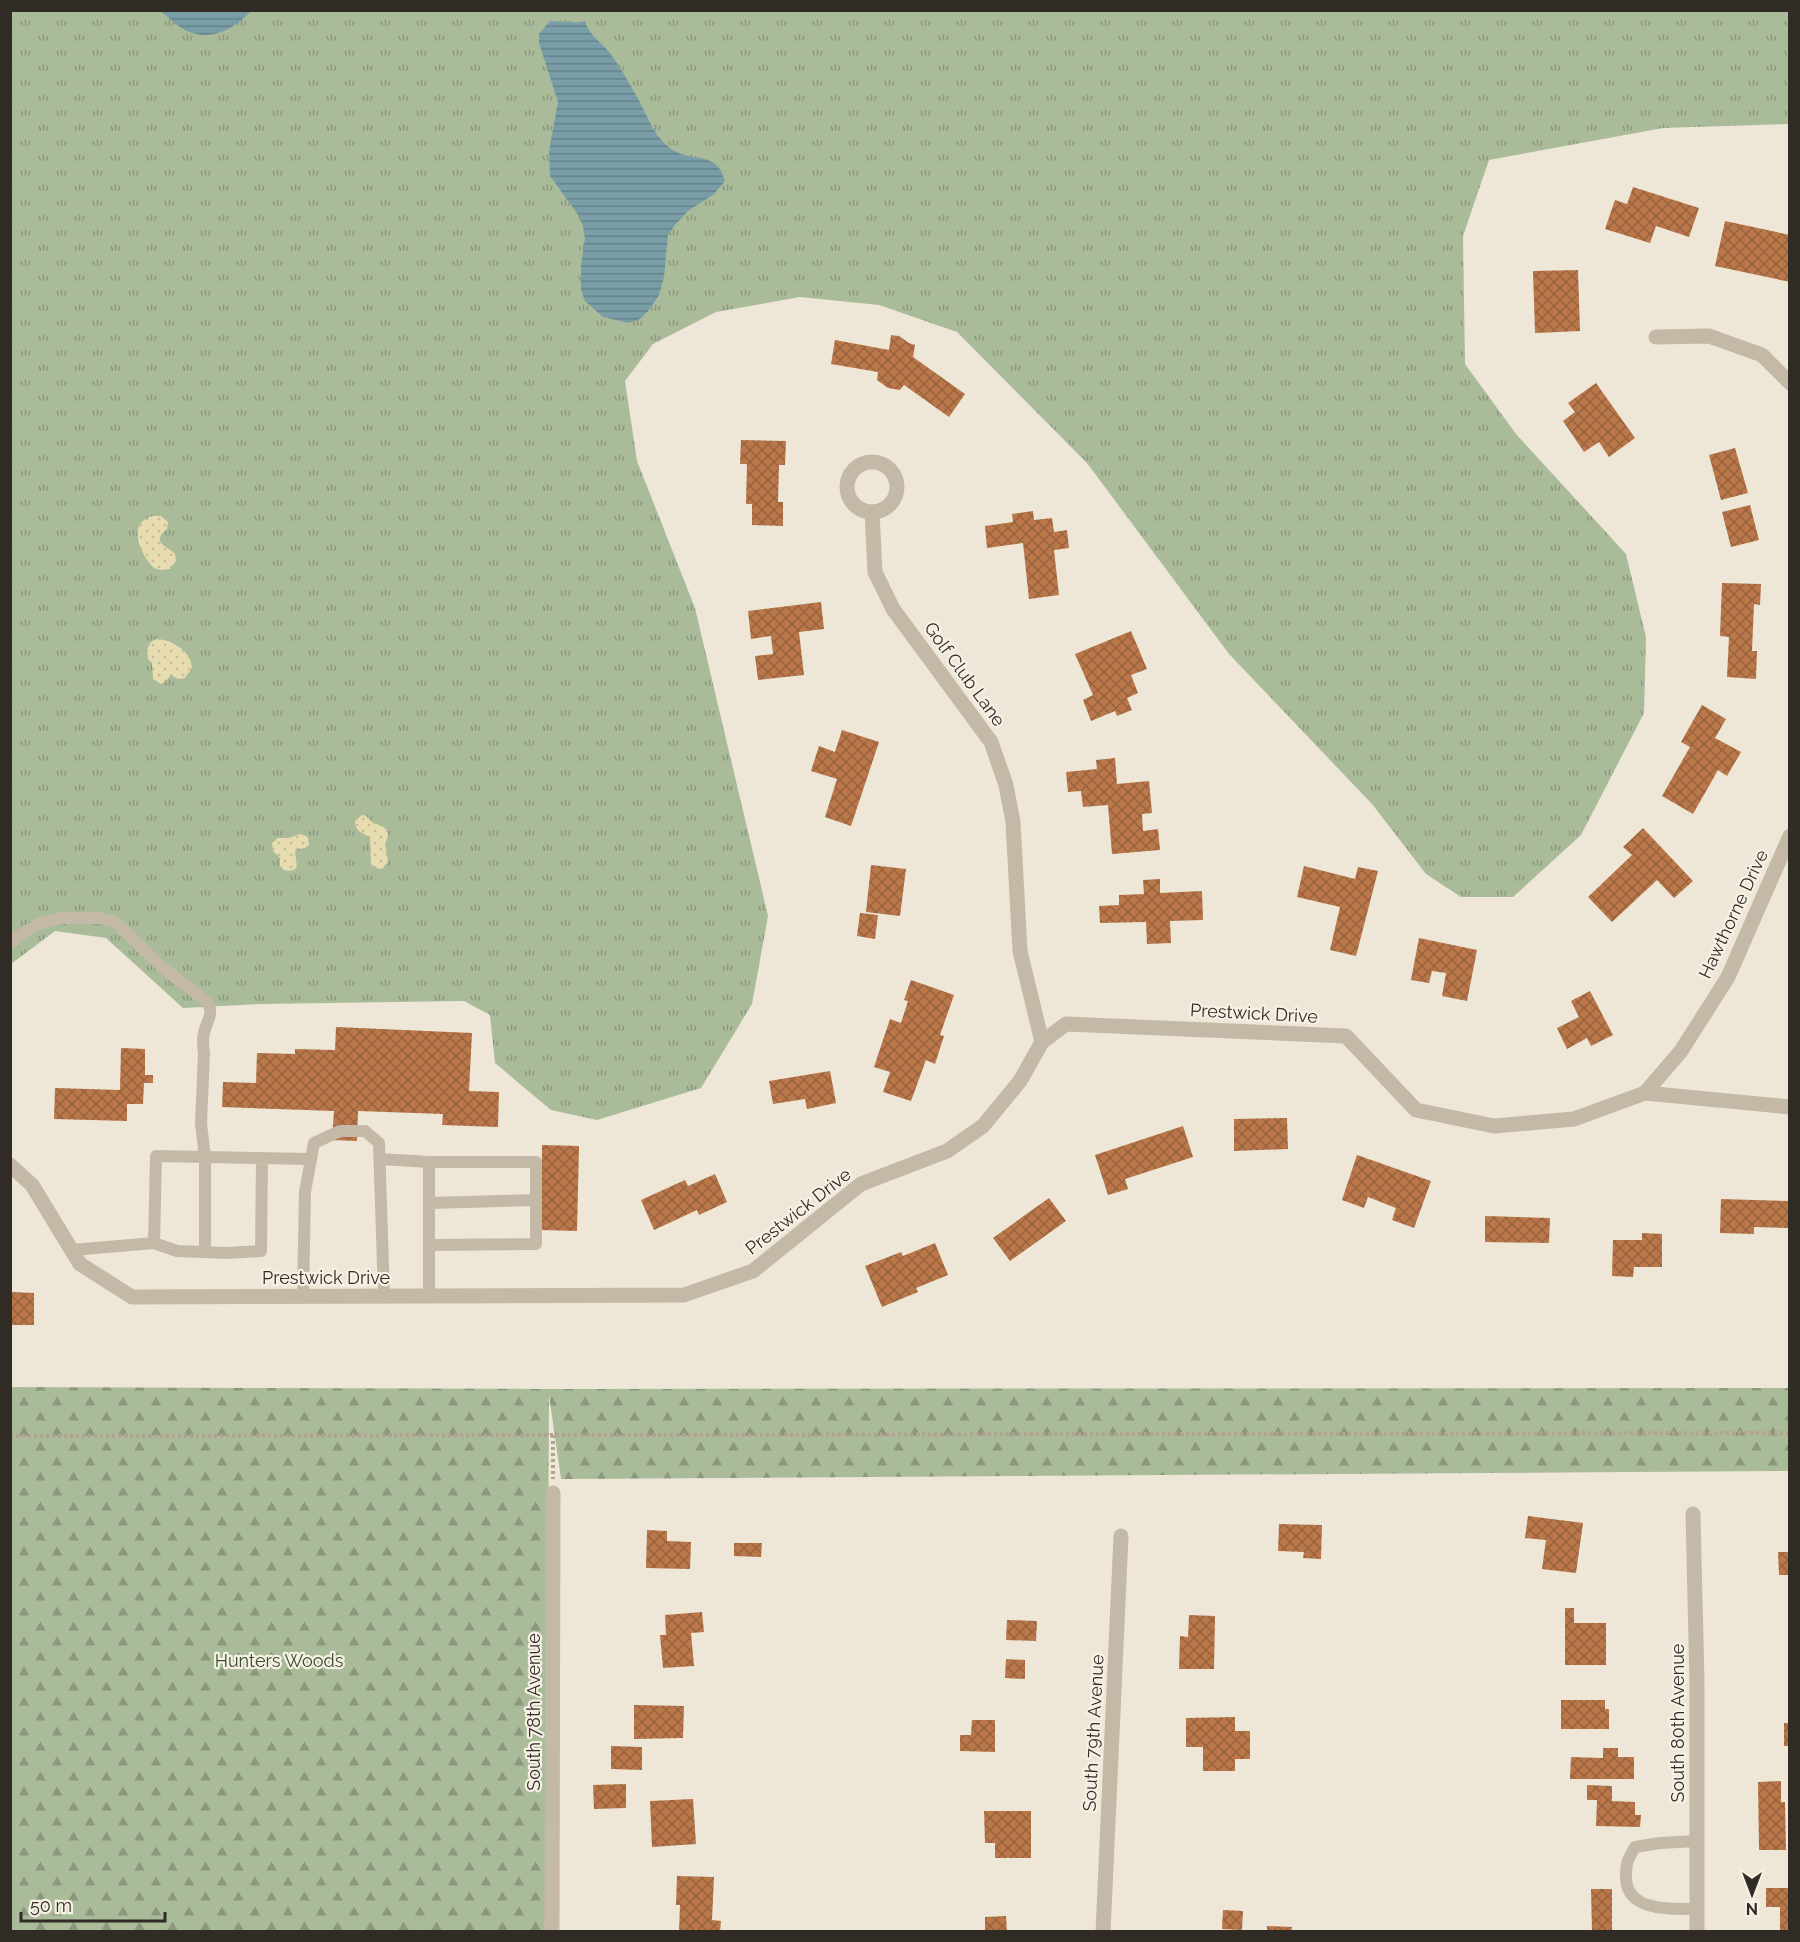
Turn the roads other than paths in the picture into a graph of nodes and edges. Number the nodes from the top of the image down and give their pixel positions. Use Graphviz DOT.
graph roads {
  1 [pos="1656,337"];
  2 [pos="1790,383"];
  3 [pos="872,512"];
  4 [pos="1790,836"];
  5 [pos="10,942"];
  6 [pos="1042,1042"];
  7 [pos="1645,1093"];
  8 [pos="1790,1107"];
  9 [pos="205,1157"];
  10 [pos="262,1158"];
  11 [pos="311,1159"];
  12 [pos="380,1159"];
  13 [pos="429,1162"];
  14 [pos="12,1170"];
  15 [pos="536,1200"];
  16 [pos="429,1203"];
  17 [pos="154,1243"];
  18 [pos="429,1245"];
  19 [pos="72,1250"];
  20 [pos="205,1252"];
  21 [pos="303,1296"];
  22 [pos="384,1296"];
  23 [pos="429,1296"];
  24 [pos="553,1493"];
  25 [pos="1693,1514"];
  26 [pos="1121,1536"];
  27 [pos="1697,1841"];
  28 [pos="1697,1910"];
  29 [pos="552,1932"];
  30 [pos="1103,1932"];
  31 [pos="1697,1932"];
  1 -- 2 [label="street"];
  3 -- 6 [label="street, Golf Club Lane"];
  4 -- 7 [label="street, Hawthorne Drive"];
  5 -- 9 [label="lane"];
  6 -- 7 [label="street, Prestwick Drive"];
  6 -- 23 [label="street, Prestwick Drive"];
  7 -- 8 [label="street, Prestwick Drive"];
  9 -- 10 [label="lane"];
  9 -- 17 [label="lane"];
  9 -- 20 [label="lane"];
  10 -- 11 [label="lane"];
  10 -- 20 [label="lane"];
  11 -- 12 [label="lane"];
  11 -- 21 [label="lane"];
  12 -- 13 [label="lane"];
  12 -- 22 [label="lane"];
  13 -- 15 [label="lane"];
  13 -- 16 [label="lane"];
  14 -- 19 [label="street, Prestwick Drive"];
  15 -- 16 [label="lane"];
  15 -- 18 [label="lane"];
  16 -- 18 [label="lane"];
  17 -- 19 [label="lane"];
  17 -- 20 [label="lane"];
  18 -- 23 [label="lane"];
  19 -- 21 [label="street, Prestwick Drive"];
  21 -- 22 [label="street, Prestwick Drive"];
  22 -- 23 [label="street, Prestwick Drive"];
  24 -- 29 [label="street, South 78th Avenue"];
  25 -- 27 [label="street, South 80th Avenue"];
  26 -- 30 [label="street, South 79th Avenue"];
  27 -- 28 [label="street, South 80th Avenue"];
  27 -- 28 [label="lane"];
  28 -- 31 [label="street, South 80th Avenue"];
}
